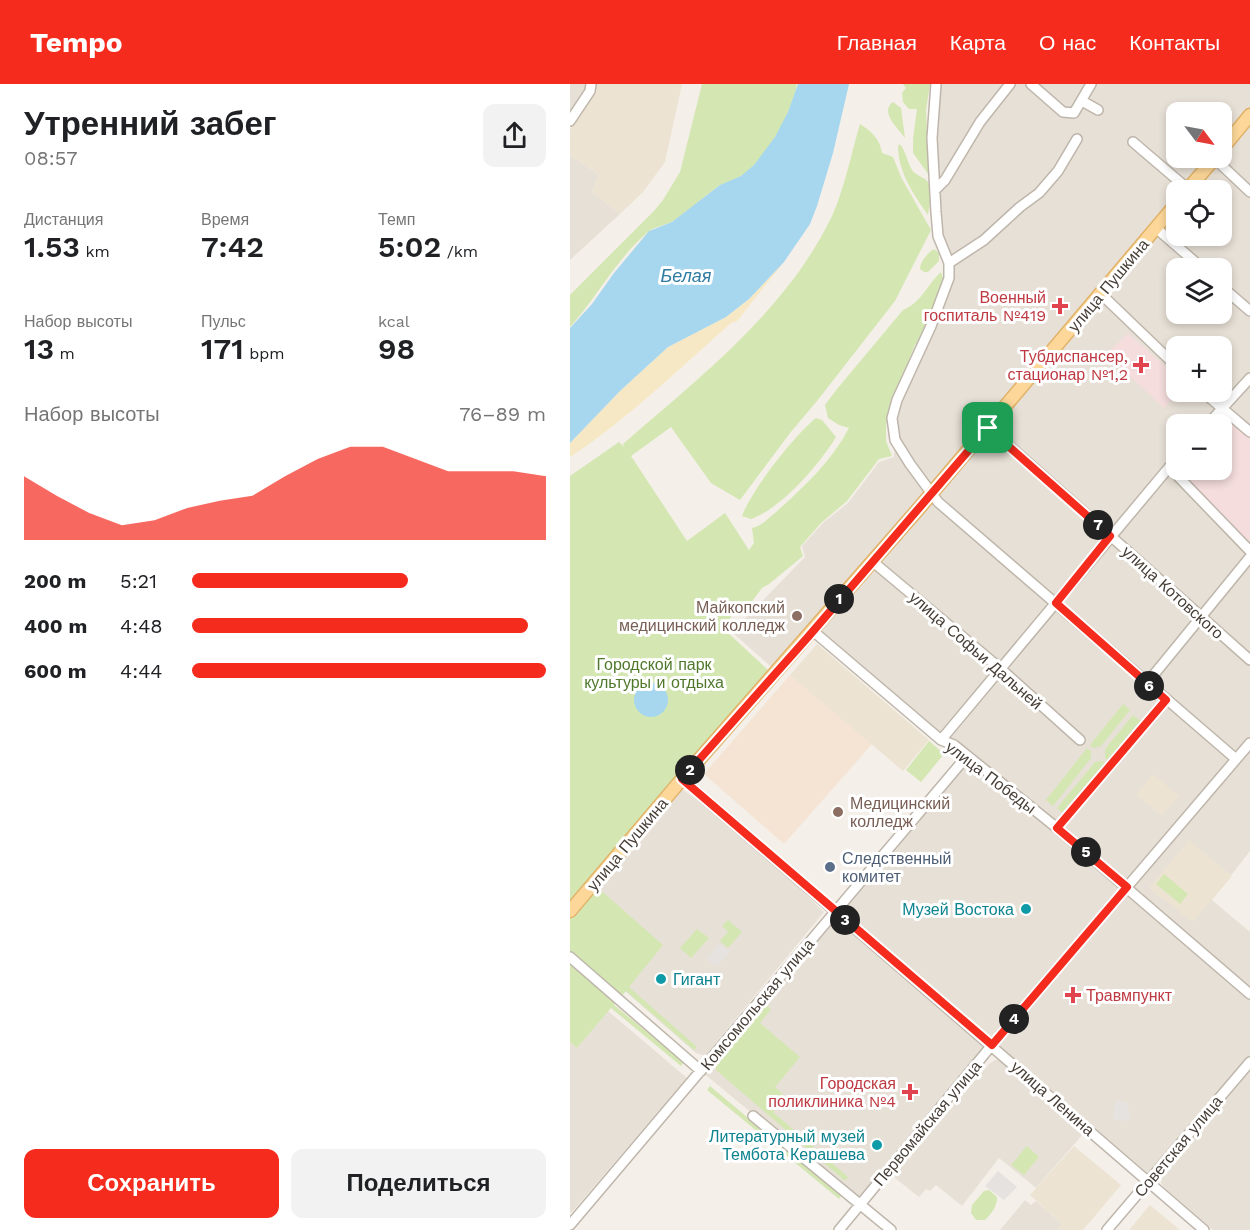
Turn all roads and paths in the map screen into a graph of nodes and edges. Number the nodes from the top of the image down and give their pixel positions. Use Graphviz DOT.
graph roads {
  1 [pos="591,84"];
  2 [pos="936,84"];
  3 [pos="1010,84"];
  4 [pos="1031,84"];
  5 [pos="1091,84"];
  6 [pos="1082,101"];
  7 [pos="1098,110"];
  8 [pos="1250,115"];
  9 [pos="570,121"];
  10 [pos="1232,137"];
  11 [pos="1077,139"];
  12 [pos="1133,142"];
  13 [pos="1207,168"];
  14 [pos="1225,168"];
  15 [pos="1177,180"];
  16 [pos="1196,180"];
  17 [pos="935,190"];
  18 [pos="1250,192"];
  19 [pos="1166,216"];
  20 [pos="1156,228"];
  21 [pos="1190,258"];
  22 [pos="949,263"];
  23 [pos="1101,294"];
  24 [pos="1232,295"];
  25 [pos="1250,311"];
  26 [pos="1166,356"];
  27 [pos="1250,378"];
  28 [pos="1214,402"];
  29 [pos="1222,409"];
  30 [pos="1217,414"];
  31 [pos="988,428"];
  32 [pos="1250,432"];
  33 [pos="1166,471"];
  34 [pos="1182,480"];
  35 [pos="931,494"];
  36 [pos="1110,536"];
  37 [pos="1250,551"];
  38 [pos="1250,557"];
  39 [pos="872,561"];
  40 [pos="1056,603"];
  41 [pos="1201,618"];
  42 [pos="813,631"];
  43 [pos="1250,660"];
  44 [pos="1000,669"];
  45 [pos="1147,684"];
  46 [pos="1166,700"];
  47 [pos="941,740"];
  48 [pos="1080,740"];
  49 [pos="1250,743"];
  50 [pos="967,756"];
  51 [pos="1236,759"];
  52 [pos="682,779"];
  53 [pos="1057,828"];
  54 [pos="1127,887"];
  55 [pos="570,911"];
  56 [pos="835,911"];
  57 [pos="570,957"];
  58 [pos="1250,994"];
  59 [pos="992,1045"];
  60 [pos="1250,1062"];
  61 [pos="700,1071"];
  62 [pos="753,1116"];
  63 [pos="1148,1181"];
  64 [pos="861,1204"];
  65 [pos="570,1225"];
  66 [pos="576,1230"];
  67 [pos="839,1230"];
  68 [pos="891,1230"];
  69 [pos="1107,1230"];
  70 [pos="1204,1230"];
  1 -- 9 [label="street"];
  2 -- 17 [label="street"];
  3 -- 17 [label="street"];
  4 -- 6 [label="street"];
  5 -- 6 [label="street"];
  6 -- 7 [label="street"];
  8 -- 10 [label="main road"];
  11 -- 22 [label="street"];
  12 -- 15 [label="street"];
  13 -- 16 [label="main road"];
  14 -- 18 [label="street"];
  17 -- 22 [label="street"];
  19 -- 20 [label="main road, улица Пушкина"];
  20 -- 21 [label="street"];
  20 -- 23 [label="main road, улица Пушкина"];
  22 -- 35 [label="street"];
  23 -- 26 [label="street"];
  23 -- 31 [label="main road, улица Пушкина"];
  24 -- 25 [label="street"];
  27 -- 29 [label="street"];
  28 -- 29 [label="street"];
  29 -- 30 [label="street"];
  29 -- 32 [label="street"];
  31 -- 35 [label="main road, улица Пушкина"];
  31 -- 36 [label="street, улица Котовского"];
  33 -- 36 [label="street"];
  34 -- 37 [label="street"];
  35 -- 39 [label="main road, улица Пушкина"];
  35 -- 40 [label="street"];
  36 -- 40 [label="street"];
  36 -- 41 [label="street, улица Котовского"];
  38 -- 41 [label="street"];
  39 -- 42 [label="main road, улица Пушкина"];
  39 -- 44 [label="street, улица Софьи Дальней"];
  40 -- 44 [label="street"];
  40 -- 45 [label="street"];
  41 -- 43 [label="street, улица Котовского"];
  41 -- 45 [label="street"];
  42 -- 47 [label="street, улица Победы"];
  42 -- 52 [label="main road, улица Пушкина"];
  44 -- 47 [label="street"];
  44 -- 48 [label="street, улица Софьи Дальней"];
  45 -- 46 [label="street"];
  46 -- 51 [label="street"];
  46 -- 53 [label="street"];
  47 -- 50 [label="street, улица Победы"];
  49 -- 51 [label="street, Первомайская улица"];
  50 -- 53 [label="street, улица Победы"];
  50 -- 56 [label="street, Комсомольская улица"];
  51 -- 54 [label="street, Первомайская улица"];
  52 -- 55 [label="main road, улица Пушкина"];
  52 -- 56 [label="street, улица Ленина"];
  53 -- 54 [label="street, улица Победы"];
  54 -- 58 [label="street, улица Победы"];
  54 -- 59 [label="street, Первомайская улица"];
  56 -- 59 [label="street, улица Ленина"];
  56 -- 61 [label="street, Комсомольская улица"];
  57 -- 61 [label="street"];
  59 -- 63 [label="street, улица Ленина"];
  59 -- 64 [label="street, Первомайская улица"];
  60 -- 63 [label="street, Советская улица"];
  61 -- 65 [label="street, Комсомольская улица"];
  62 -- 64 [label="street"];
  63 -- 69 [label="street, Советская улица"];
  63 -- 70 [label="street, улица Ленина"];
  64 -- 67 [label="street, Первомайская улица"];
  64 -- 68 [label="street"];
  65 -- 66 [label="street"];
}
